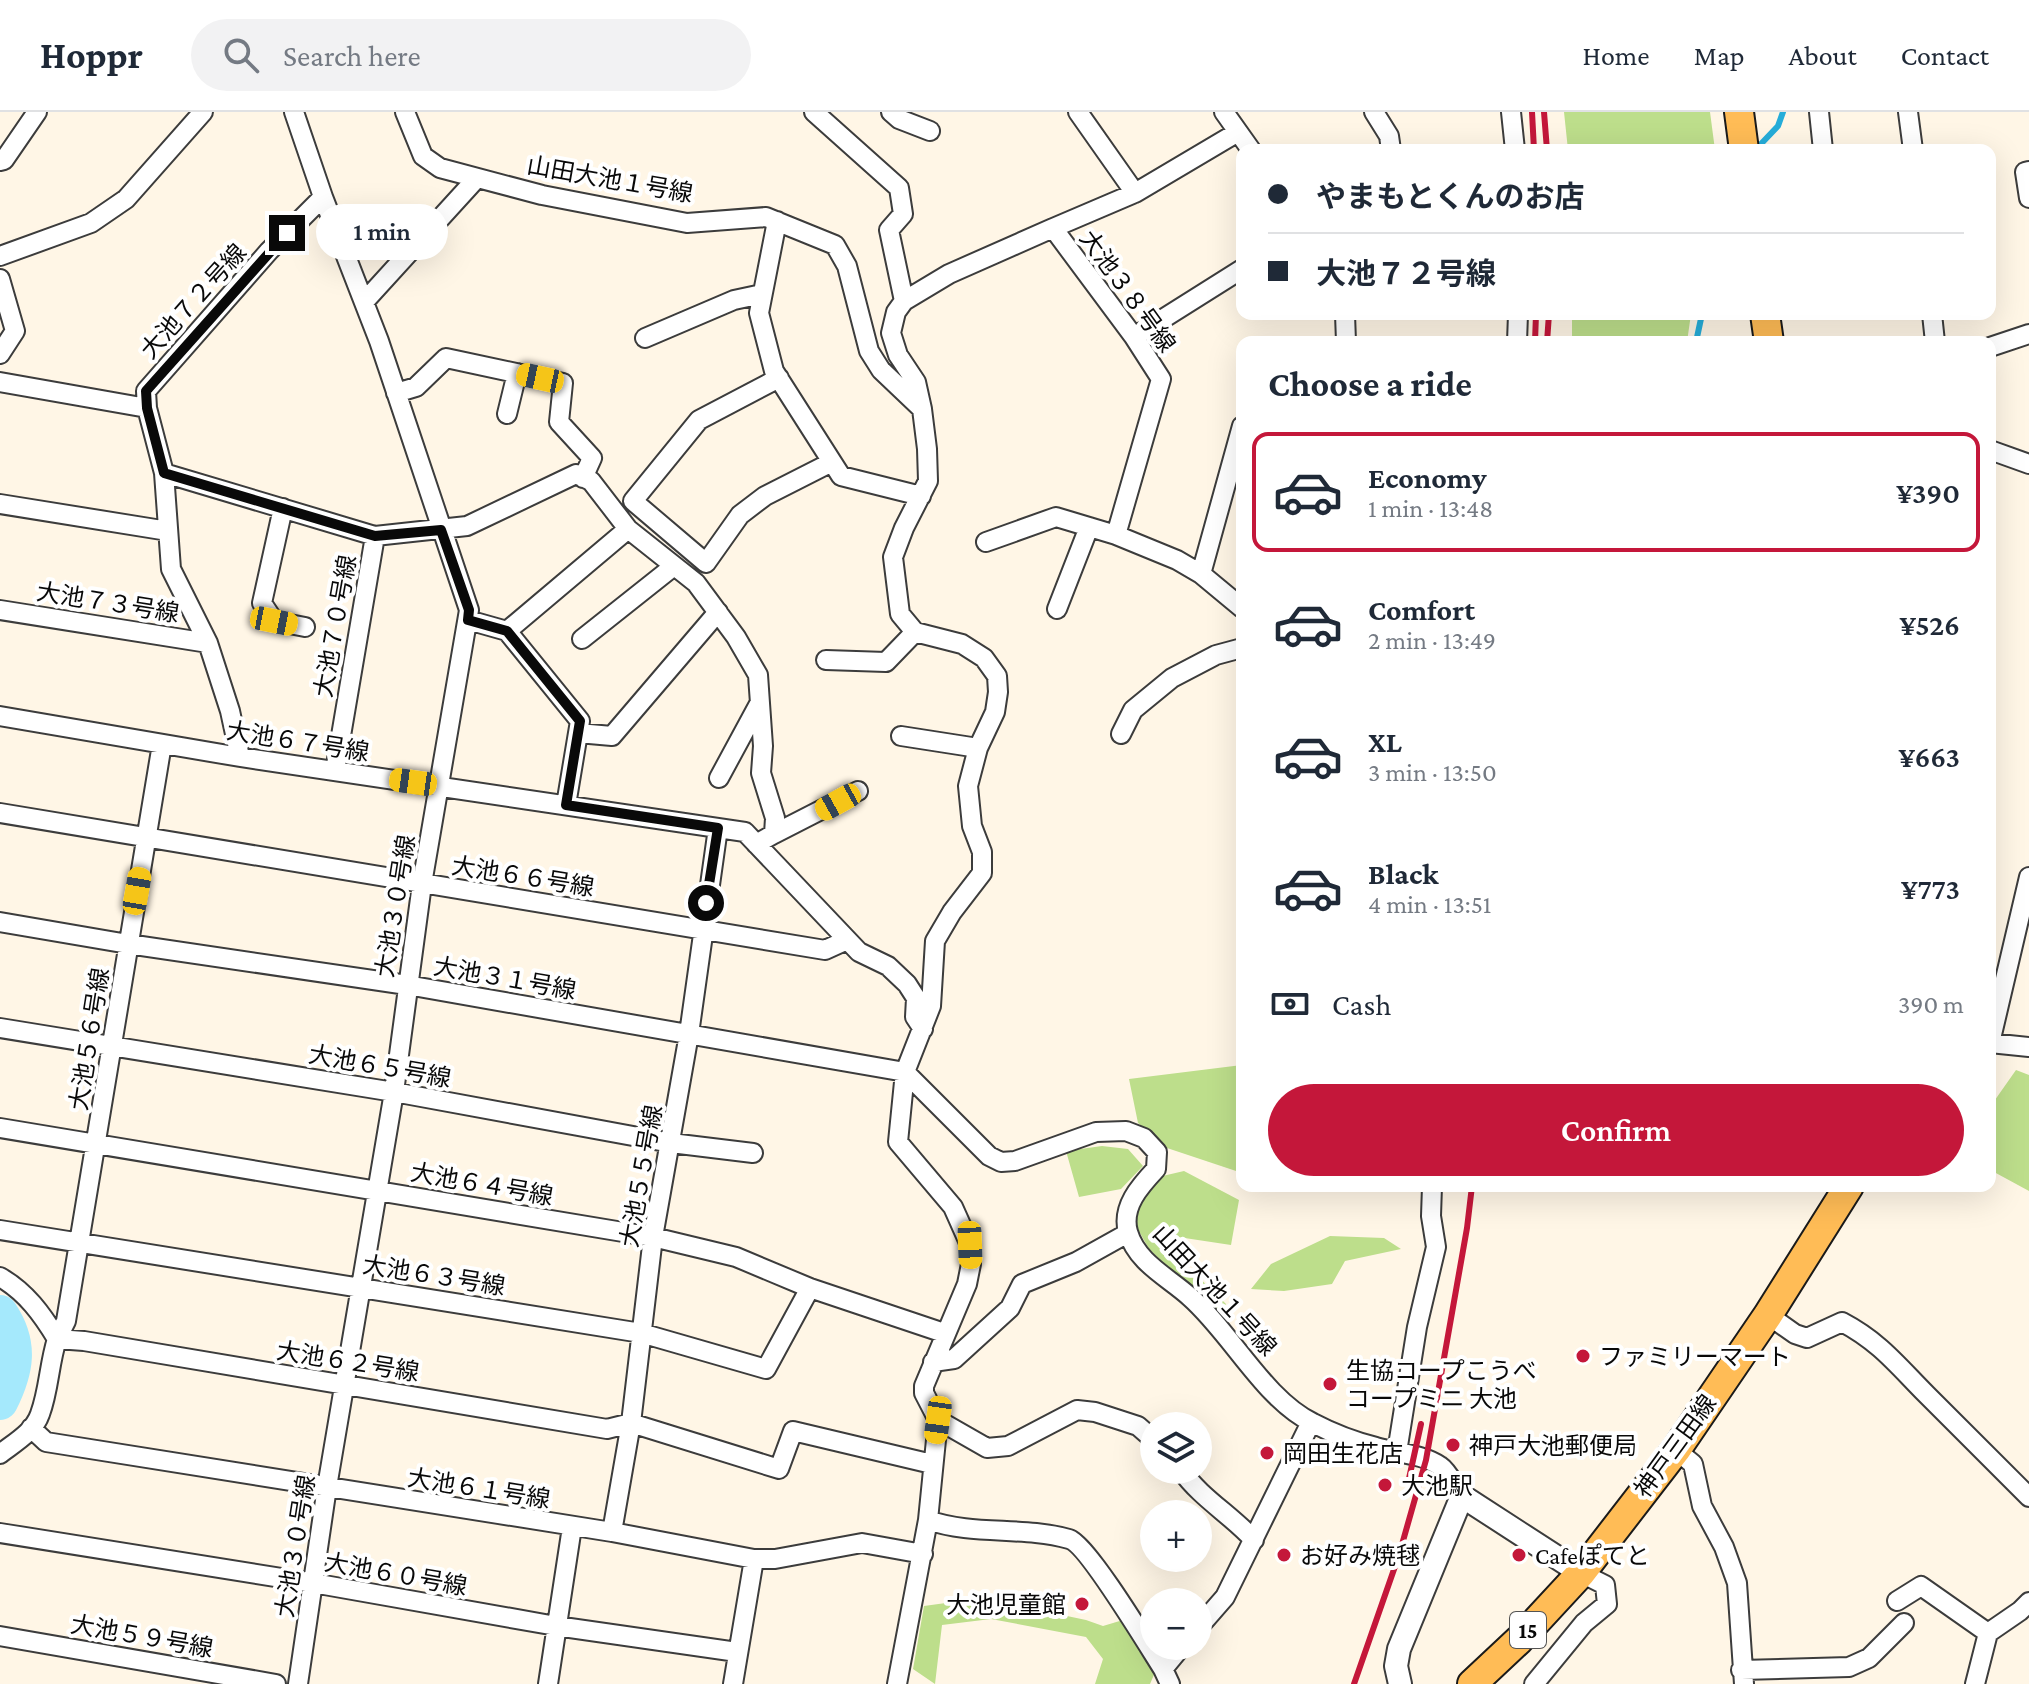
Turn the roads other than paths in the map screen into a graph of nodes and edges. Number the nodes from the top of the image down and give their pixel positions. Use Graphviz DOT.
graph roads {
  1 [pos="37,112"];
  2 [pos="203,112"];
  3 [pos="294,112"];
  4 [pos="405,112"];
  5 [pos="814,112"];
  6 [pos="891,112"];
  7 [pos="1078,112"];
  8 [pos="1224,112"];
  9 [pos="1374,112"];
  10 [pos="1511,112"];
  11 [pos="1739,112"];
  12 [pos="1819,112"];
  13 [pos="1908,112"];
  14 [pos="930,131"];
  15 [pos="1238,132"];
  16 [pos="1247,144"];
  17 [pos="1390,144"];
  18 [pos="1514,144"];
  19 [pos="1743,144"];
  20 [pos="1822,144"];
  21 [pos="1912,144"];
  22 [pos="0,161"];
  23 [pos="2029,171"];
  24 [pos="477,178"];
  25 [pos="1135,193"];
  26 [pos="323,197"];
  27 [pos="2029,198"];
  28 [pos="777,221"];
  29 [pos="1053,228"];
  30 [pos="0,256"];
  31 [pos="1236,273"];
  32 [pos="0,279"];
  33 [pos="762,294"];
  34 [pos="904,301"];
  35 [pos="364,302"];
  36 [pos="2029,334"];
  37 [pos="1134,337"];
  38 [pos="645,338"];
  39 [pos="1996,345"];
  40 [pos="0,354"];
  41 [pos="517,373"];
  42 [pos="779,378"];
  43 [pos="0,382"];
  44 [pos="396,393"];
  45 [pos="147,408"];
  46 [pos="922,409"];
  47 [pos="507,414"];
  48 [pos="1236,448"];
  49 [pos="1996,452"];
  50 [pos="832,462"];
  51 [pos="2029,464"];
  52 [pos="164,473"];
  53 [pos="583,478"];
  54 [pos="921,496"];
  55 [pos="0,504"];
  56 [pos="283,508"];
  57 [pos="1089,527"];
  58 [pos="628,529"];
  59 [pos="441,530"];
  60 [pos="168,531"];
  61 [pos="1116,535"];
  62 [pos="375,536"];
  63 [pos="986,542"];
  64 [pos="674,566"];
  65 [pos="1201,574"];
  66 [pos="1236,603"];
  67 [pos="1057,609"];
  68 [pos="0,610"];
  69 [pos="718,612"];
  70 [pos="468,620"];
  71 [pos="305,627"];
  72 [pos="507,631"];
  73 [pos="915,632"];
  74 [pos="582,639"];
  75 [pos="208,643"];
  76 [pos="1236,650"];
  77 [pos="826,660"];
  78 [pos="761,702"];
  79 [pos="0,716"];
  80 [pos="578,733"];
  81 [pos="1121,734"];
  82 [pos="901,736"];
  83 [pos="162,744"];
  84 [pos="978,748"];
  85 [pos="240,757"];
  86 [pos="335,771"];
  87 [pos="719,778"];
  88 [pos="439,786"];
  89 [pos="858,791"];
  90 [pos="566,805"];
  91 [pos="0,813"];
  92 [pos="718,828"];
  93 [pos="774,834"];
  94 [pos="146,838"];
  95 [pos="756,844"];
  96 [pos="2029,877"];
  97 [pos="422,884"];
  98 [pos="0,922"];
  99 [pos="702,929"];
  100 [pos="2021,937"];
  101 [pos="847,940"];
  102 [pos="128,944"];
  103 [pos="407,985"];
  104 [pos="1996,1022"];
  105 [pos="0,1028"];
  106 [pos="923,1029"];
  107 [pos="689,1034"];
  108 [pos="1996,1044"];
  109 [pos="112,1046"];
  110 [pos="2029,1047"];
  111 [pos="905,1072"];
  112 [pos="394,1092"];
  113 [pos="0,1128"];
  114 [pos="671,1143"];
  115 [pos="96,1144"];
  116 [pos="753,1153"];
  117 [pos="378,1190"];
  118 [pos="1432,1192"];
  119 [pos="1845,1192"];
  120 [pos="0,1230"];
  121 [pos="1128,1233"];
  122 [pos="653,1237"];
  123 [pos="80,1244"];
  124 [pos="0,1277"];
  125 [pos="360,1288"];
  126 [pos="810,1288"];
  127 [pos="1768,1315"];
  128 [pos="641,1333"];
  129 [pos="944,1333"];
  130 [pos="57,1339"];
  131 [pos="933,1362"];
  132 [pos="346,1385"];
  133 [pos="938,1420"];
  134 [pos="1311,1422"];
  135 [pos="631,1423"];
  136 [pos="31,1428"];
  137 [pos="1140,1428"];
  138 [pos="1676,1450"];
  139 [pos="1397,1452"];
  140 [pos="0,1454"];
  141 [pos="932,1464"];
  142 [pos="1191,1484"];
  143 [pos="327,1487"];
  144 [pos="1462,1496"];
  145 [pos="2029,1497"];
  146 [pos="928,1520"];
  147 [pos="572,1527"];
  148 [pos="612,1532"];
  149 [pos="0,1533"];
  150 [pos="1254,1540"];
  151 [pos="923,1554"];
  152 [pos="754,1559"];
  153 [pos="1581,1573"];
  154 [pos="313,1583"];
  155 [pos="1897,1601"];
  156 [pos="2024,1607"];
  157 [pos="1212,1612"];
  158 [pos="1904,1623"];
  159 [pos="556,1626"];
  160 [pos="1988,1633"];
  161 [pos="0,1636"];
  162 [pos="737,1652"];
  163 [pos="1166,1676"];
  164 [pos="1743,1677"];
  165 [pos="276,1684"];
  166 [pos="298,1684"];
  167 [pos="548,1684"];
  168 [pos="733,1684"];
  169 [pos="897,1684"];
  170 [pos="1400,1684"];
  171 [pos="1472,1684"];
  172 [pos="1534,1684"];
  173 [pos="1975,1684"];
  1 -- 22 [label="street"];
  2 -- 30 [label="street"];
  3 -- 26 [label="street, 大池３０号線"];
  4 -- 24 [label="street, 山田大池１号線"];
  5 -- 34 [label="street"];
  6 -- 14 [label="street"];
  7 -- 25 [label="street"];
  8 -- 15 [label="street"];
  9 -- 17 [label="street"];
  10 -- 18 [label="street"];
  11 -- 19 [label="main road"];
  12 -- 20 [label="street"];
  13 -- 21 [label="street"];
  15 -- 16 [label="street"];
  15 -- 25 [label="street, 大池３８号線"];
  23 -- 27 [label="street"];
  24 -- 28 [label="street, 山田大池１号線"];
  24 -- 35 [label="street"];
  25 -- 29 [label="street, 大池３８号線"];
  26 -- 35 [label="street, 大池３０号線"];
  26 -- 45 [label="street, 大池７２号線"];
  28 -- 33 [label="street"];
  28 -- 46 [label="street, 山田大池１号線"];
  29 -- 34 [label="street"];
  29 -- 37 [label="street, 大池３８号線"];
  31 -- 37 [label="street"];
  32 -- 40 [label="street"];
  33 -- 38 [label="street"];
  33 -- 42 [label="street"];
  34 -- 46 [label="street"];
  35 -- 44 [label="street, 大池３０号線"];
  36 -- 39 [label="street"];
  37 -- 61 [label="street, 大池３８号線"];
  41 -- 44 [label="street"];
  41 -- 47 [label="street"];
  41 -- 53 [label="street"];
  42 -- 50 [label="street"];
  42 -- 50 [label="street"];
  43 -- 45 [label="street"];
  44 -- 59 [label="street, 大池３０号線"];
  45 -- 52 [label="street"];
  46 -- 54 [label="street"];
  48 -- 65 [label="street"];
  49 -- 51 [label="street"];
  50 -- 54 [label="street"];
  52 -- 56 [label="street, 大池７０号線"];
  52 -- 60 [label="street"];
  53 -- 58 [label="street"];
  53 -- 59 [label="street, 大池７０号線"];
  54 -- 73 [label="street"];
  55 -- 60 [label="street"];
  56 -- 62 [label="street, 大池７０号線"];
  56 -- 71 [label="street"];
  57 -- 61 [label="street"];
  57 -- 63 [label="street"];
  57 -- 67 [label="street"];
  58 -- 64 [label="street"];
  58 -- 72 [label="street"];
  59 -- 62 [label="street, 大池７０号線"];
  59 -- 70 [label="street, 大池３０号線"];
  60 -- 75 [label="street"];
  61 -- 65 [label="street"];
  62 -- 86 [label="street, 大池７０号線"];
  64 -- 69 [label="street"];
  64 -- 74 [label="street"];
  65 -- 66 [label="street"];
  68 -- 75 [label="street, 大池７３号線"];
  69 -- 78 [label="street"];
  69 -- 80 [label="street"];
  70 -- 72 [label="street"];
  70 -- 88 [label="street, 大池３０号線"];
  72 -- 80 [label="street"];
  73 -- 77 [label="street"];
  73 -- 84 [label="street"];
  75 -- 85 [label="street"];
  76 -- 81 [label="street"];
  78 -- 87 [label="street"];
  78 -- 93 [label="street"];
  79 -- 83 [label="street, 大池６７号線"];
  80 -- 90 [label="street"];
  82 -- 84 [label="street"];
  83 -- 85 [label="street, 大池６７号線"];
  83 -- 94 [label="street, 大池５６号線"];
  84 -- 106 [label="street"];
  85 -- 86 [label="street, 大池６７号線"];
  86 -- 88 [label="street, 大池６７号線"];
  88 -- 90 [label="street, 大池６７号線"];
  88 -- 97 [label="street, 大池３０号線"];
  89 -- 93 [label="street"];
  90 -- 92 [label="street, 大池６７号線"];
  91 -- 94 [label="street, 大池６６号線"];
  92 -- 95 [label="street, 大池６７号線"];
  92 -- 99 [label="street, 大池５５号線"];
  93 -- 95 [label="street"];
  94 -- 97 [label="street, 大池６６号線"];
  94 -- 102 [label="street, 大池５６号線"];
  95 -- 101 [label="street, 大池６７号線"];
  96 -- 100 [label="street"];
  97 -- 99 [label="street, 大池６６号線"];
  97 -- 103 [label="street, 大池３０号線"];
  98 -- 102 [label="street, 大池３１号線"];
  99 -- 101 [label="street, 大池６６号線"];
  99 -- 107 [label="street, 大池５５号線"];
  100 -- 104 [label="street"];
  101 -- 106 [label="street, 大池６７号線"];
  102 -- 103 [label="street, 大池３１号線"];
  102 -- 109 [label="street, 大池５６号線"];
  103 -- 107 [label="street, 大池３１号線"];
  103 -- 112 [label="street, 大池３０号線"];
  105 -- 109 [label="street, 大池６５号線"];
  106 -- 111 [label="street"];
  107 -- 111 [label="street, 大池３１号線"];
  107 -- 114 [label="street, 大池５５号線"];
  108 -- 110 [label="street"];
  109 -- 112 [label="street, 大池６５号線"];
  109 -- 115 [label="street, 大池５６号線"];
  111 -- 121 [label="street, 山田大池１号線"];
  111 -- 129 [label="street"];
  112 -- 114 [label="street, 大池６５号線"];
  112 -- 117 [label="street, 大池３０号線"];
  113 -- 115 [label="street, 大池６４号線"];
  114 -- 116 [label="street, 大池６５号線"];
  114 -- 122 [label="street, 大池５５号線"];
  115 -- 117 [label="street, 大池６４号線"];
  115 -- 123 [label="street, 大池５６号線"];
  117 -- 122 [label="street, 大池６４号線"];
  117 -- 125 [label="street, 大池３０号線"];
  118 -- 139 [label="street"];
  119 -- 127 [label="main road, 神戸三田線 / 15"];
  120 -- 123 [label="street, 大池６３号線"];
  121 -- 131 [label="street"];
  121 -- 134 [label="street, 山田大池１号線"];
  122 -- 126 [label="street, 大池６４号線"];
  122 -- 128 [label="street, 大池５５号線"];
  123 -- 125 [label="street, 大池６３号線"];
  123 -- 130 [label="street, 大池５６号線"];
  124 -- 130 [label="street"];
  125 -- 128 [label="street, 大池６３号線"];
  125 -- 132 [label="street, 大池３０号線"];
  126 -- 128 [label="street, 大池６３号線"];
  126 -- 129 [label="street, 大池６４号線"];
  127 -- 138 [label="main road, 神戸三田線 / 15"];
  127 -- 145 [label="street"];
  128 -- 135 [label="street, 大池５５号線"];
  129 -- 131 [label="street"];
  130 -- 132 [label="street, 大池６２号線"];
  130 -- 136 [label="street, 大池５６号線"];
  131 -- 133 [label="street"];
  132 -- 135 [label="street, 大池６２号線"];
  132 -- 143 [label="street, 大池３０号線"];
  133 -- 137 [label="street"];
  133 -- 141 [label="street"];
  134 -- 139 [label="street, 山田大池１号線"];
  134 -- 150 [label="street"];
  135 -- 141 [label="street"];
  135 -- 148 [label="street, 大池５５号線"];
  136 -- 140 [label="street"];
  136 -- 143 [label="street, 大池６１号線"];
  138 -- 153 [label="main road, 神戸三田線 / 15"];
  138 -- 164 [label="street"];
  139 -- 144 [label="street, 山田大池１号線"];
  141 -- 146 [label="street"];
  142 -- 150 [label="street"];
  143 -- 147 [label="street, 大池６１号線"];
  143 -- 154 [label="street, 大池３０号線"];
  144 -- 153 [label="street, 山田大池１号線"];
  144 -- 170 [label="street"];
  146 -- 151 [label="street"];
  146 -- 163 [label="street"];
  147 -- 148 [label="street, 大池６１号線"];
  147 -- 159 [label="street"];
  148 -- 152 [label="street, 大池６１号線"];
  149 -- 154 [label="street, 大池６０号線"];
  150 -- 157 [label="street"];
  151 -- 152 [label="street, 大池６１号線"];
  151 -- 169 [label="street"];
  152 -- 162 [label="street"];
  153 -- 171 [label="main road, 神戸三田線 / 15"];
  153 -- 172 [label="street"];
  154 -- 159 [label="street, 大池６０号線"];
  154 -- 166 [label="street, 大池３０号線"];
  155 -- 160 [label="street"];
  156 -- 160 [label="street"];
  158 -- 164 [label="street"];
  159 -- 162 [label="street, 大池６０号線"];
  159 -- 167 [label="street"];
  160 -- 173 [label="street"];
  161 -- 165 [label="street, 大池５９号線"];
  162 -- 168 [label="street"];
}
